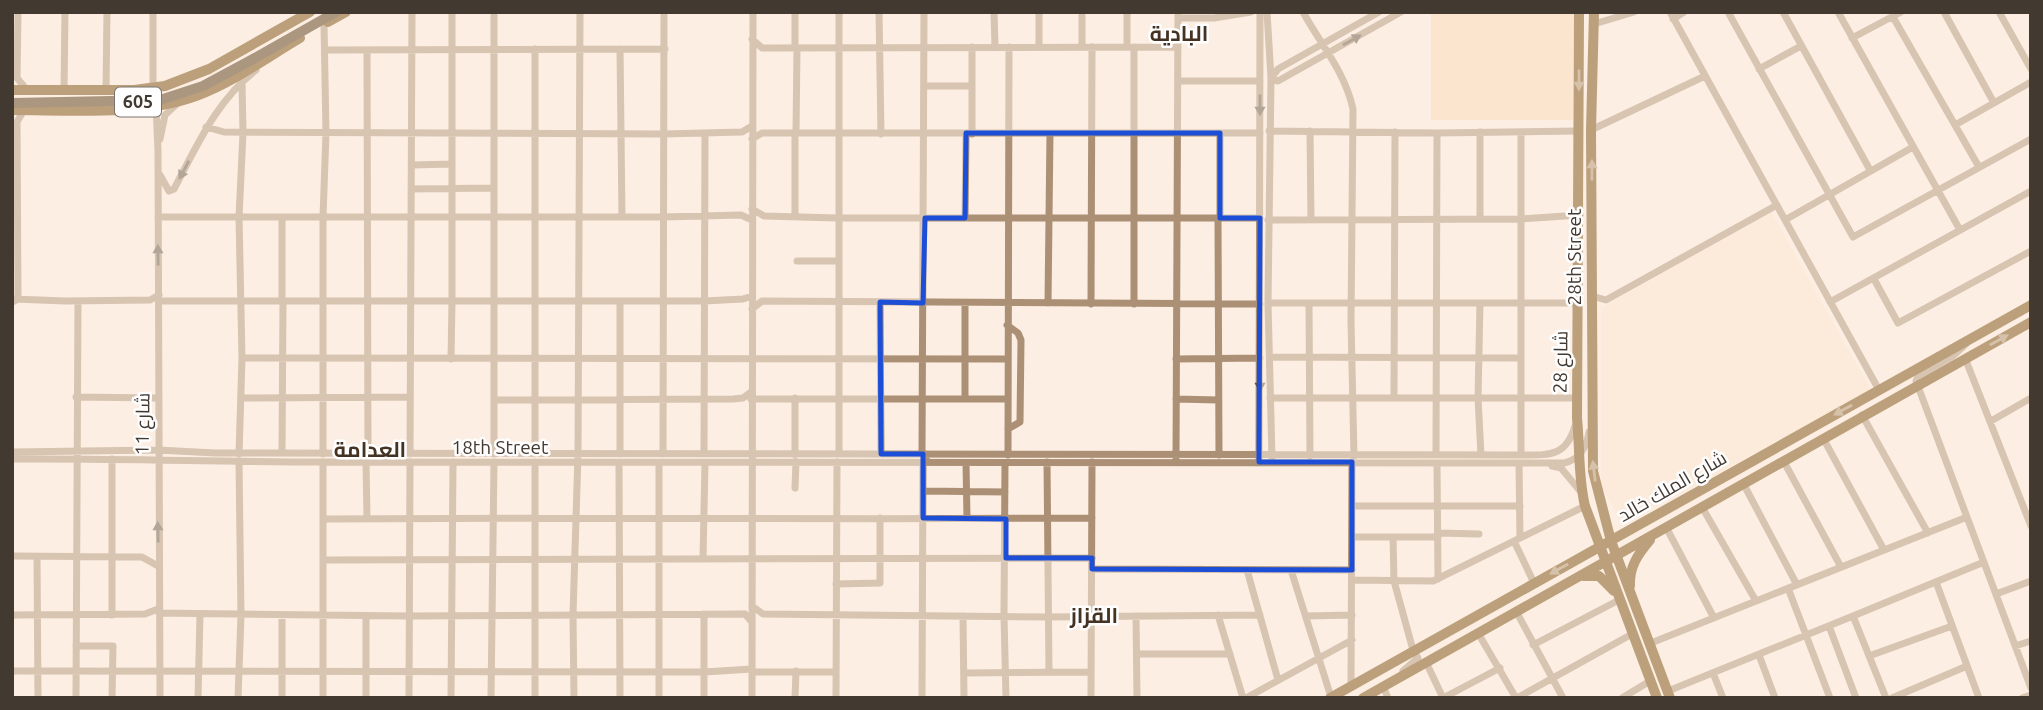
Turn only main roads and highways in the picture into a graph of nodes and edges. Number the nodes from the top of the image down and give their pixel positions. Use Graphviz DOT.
graph roads {
  1 [pos="310,12"];
  2 [pos="324,12"];
  3 [pos="336,12"];
  4 [pos="346,12"];
  5 [pos="1579,12"];
  6 [pos="1594,12"];
  7 [pos="256,58"];
  8 [pos="153,88"];
  9 [pos="12,90"];
  10 [pos="12,97"];
  11 [pos="12,103"];
  12 [pos="156,106"];
  13 [pos="12,110"];
  14 [pos="2031,305"];
  15 [pos="2031,322"];
  16 [pos="1603,516"];
  17 [pos="1631,528"];
  18 [pos="1662,529"];
  19 [pos="1594,531"];
  20 [pos="1611,541"];
  21 [pos="1599,547"];
  22 [pos="1585,555"];
  23 [pos="1616,556"];
  24 [pos="1605,561"];
  25 [pos="1575,578"];
  26 [pos="1631,597"];
  27 [pos="1618,598"];
  28 [pos="1669,694"];
  29 [pos="1364,697"];
  30 [pos="1331,698"];
  31 [pos="1657,698"];
  1 -- 8 [label="main road"];
  2 -- 7 [label="highway, 605"];
  3 -- 7 [label="highway, 605"];
  4 -- 7 [label="main road"];
  5 -- 19 [label="main road, شارع 28, one-way"];
  16 -- 6 [label="main road, 28th Street, one-way"];
  7 -- 10 [label="highway, 605, bridge"];
  7 -- 11 [label="highway, 605, bridge"];
  7 -- 12 [label="main road"];
  8 -- 9 [label="main road"];
  8 -- 12 [label="main road"];
  12 -- 13 [label="main road"];
  14 -- 17 [label="main road, شارع الملك خالد, one-way"];
  18 -- 15 [label="main road, شارع الملك خالد, one-way"];
  16 -- 17 [label="main road"];
  16 -- 20 [label="main road, 28th Street"];
  17 -- 20 [label="main road, شارع الملك خالد"];
  18 -- 23 [label="main road, شارع الملك خالد"];
  18 -- 26 [label="main road"];
  19 -- 21 [label="main road, شارع 28"];
  19 -- 22 [label="main road"];
  20 -- 21 [label="main road, شارع الملك خالد"];
  20 -- 23 [label="main road, 28th Street"];
  21 -- 22 [label="main road, شارع الملك خالد"];
  21 -- 24 [label="main road, شارع 28"];
  22 -- 30 [label="main road, شارع الملك خالد, one-way"];
  23 -- 24 [label="main road, شارع الملك خالد"];
  23 -- 26 [label="main road, 28th Street"];
  24 -- 25 [label="main road, شارع الملك خالد"];
  24 -- 27 [label="main road, شارع 28"];
  25 -- 27 [label="main road"];
  25 -- 29 [label="main road, شارع الملك خالد"];
  26 -- 28 [label="main road, 28th Street"];
  27 -- 31 [label="main road, شارع 28"];
}
